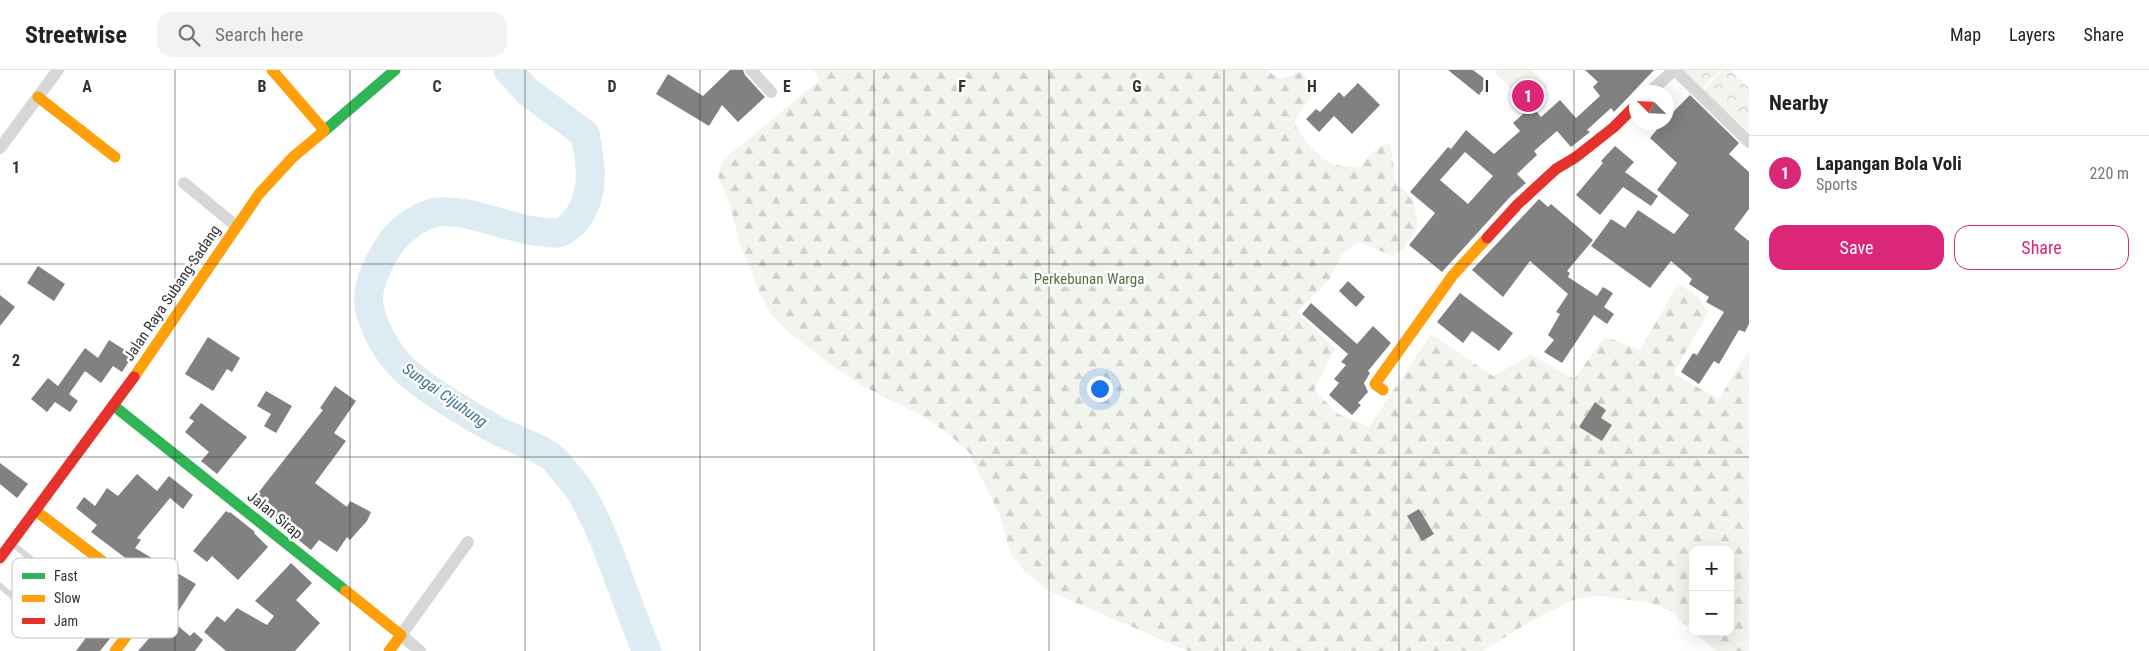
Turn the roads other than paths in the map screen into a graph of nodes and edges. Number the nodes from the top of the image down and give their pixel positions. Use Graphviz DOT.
graph roads {
  1 [pos="58,70"];
  2 [pos="272,70"];
  3 [pos="395,70"];
  4 [pos="751,70"];
  5 [pos="1674,70"];
  6 [pos="1658,85"];
  7 [pos="772,92"];
  8 [pos="38,97"];
  9 [pos="1629,111"];
  10 [pos="324,130"];
  11 [pos="1749,142"];
  12 [pos="0,148"];
  13 [pos="115,157"];
  14 [pos="184,184"];
  15 [pos="236,226"];
  16 [pos="1383,390"];
  17 [pos="114,406"];
  18 [pos="36,511"];
  19 [pos="468,542"];
  20 [pos="11,543"];
  21 [pos="0,558"];
  22 [pos="29,558"];
  23 [pos="98,558"];
  24 [pos="0,586"];
  25 [pos="12,596"];
  26 [pos="401,635"];
  27 [pos="125,638"];
  28 [pos="115,651"];
  29 [pos="389,651"];
  30 [pos="420,651"];
  1 -- 8 [label="street"];
  2 -- 10 [label="street"];
  3 -- 10 [label="street, Jalan Raya Subang-Sadang"];
  4 -- 7 [label="street"];
  5 -- 6 [label="street"];
  5 -- 11 [label="street"];
  8 -- 12 [label="street"];
  8 -- 13 [label="street"];
  9 -- 16 [label="street"];
  10 -- 15 [label="street, Jalan Raya Subang-Sadang"];
  14 -- 15 [label="street"];
  15 -- 17 [label="street, Jalan Raya Subang-Sadang"];
  17 -- 18 [label="street, Jalan Raya Subang-Sadang"];
  17 -- 26 [label="street, Jalan Sirap"];
  18 -- 20 [label="street, Jalan Raya Subang-Sadang"];
  18 -- 23 [label="street"];
  19 -- 26 [label="street"];
  20 -- 21 [label="street, Jalan Raya Subang-Sadang"];
  20 -- 22 [label="lane"];
  24 -- 25 [label="lane"];
  26 -- 29 [label="street"];
  26 -- 30 [label="street"];
  27 -- 28 [label="street"];
}
